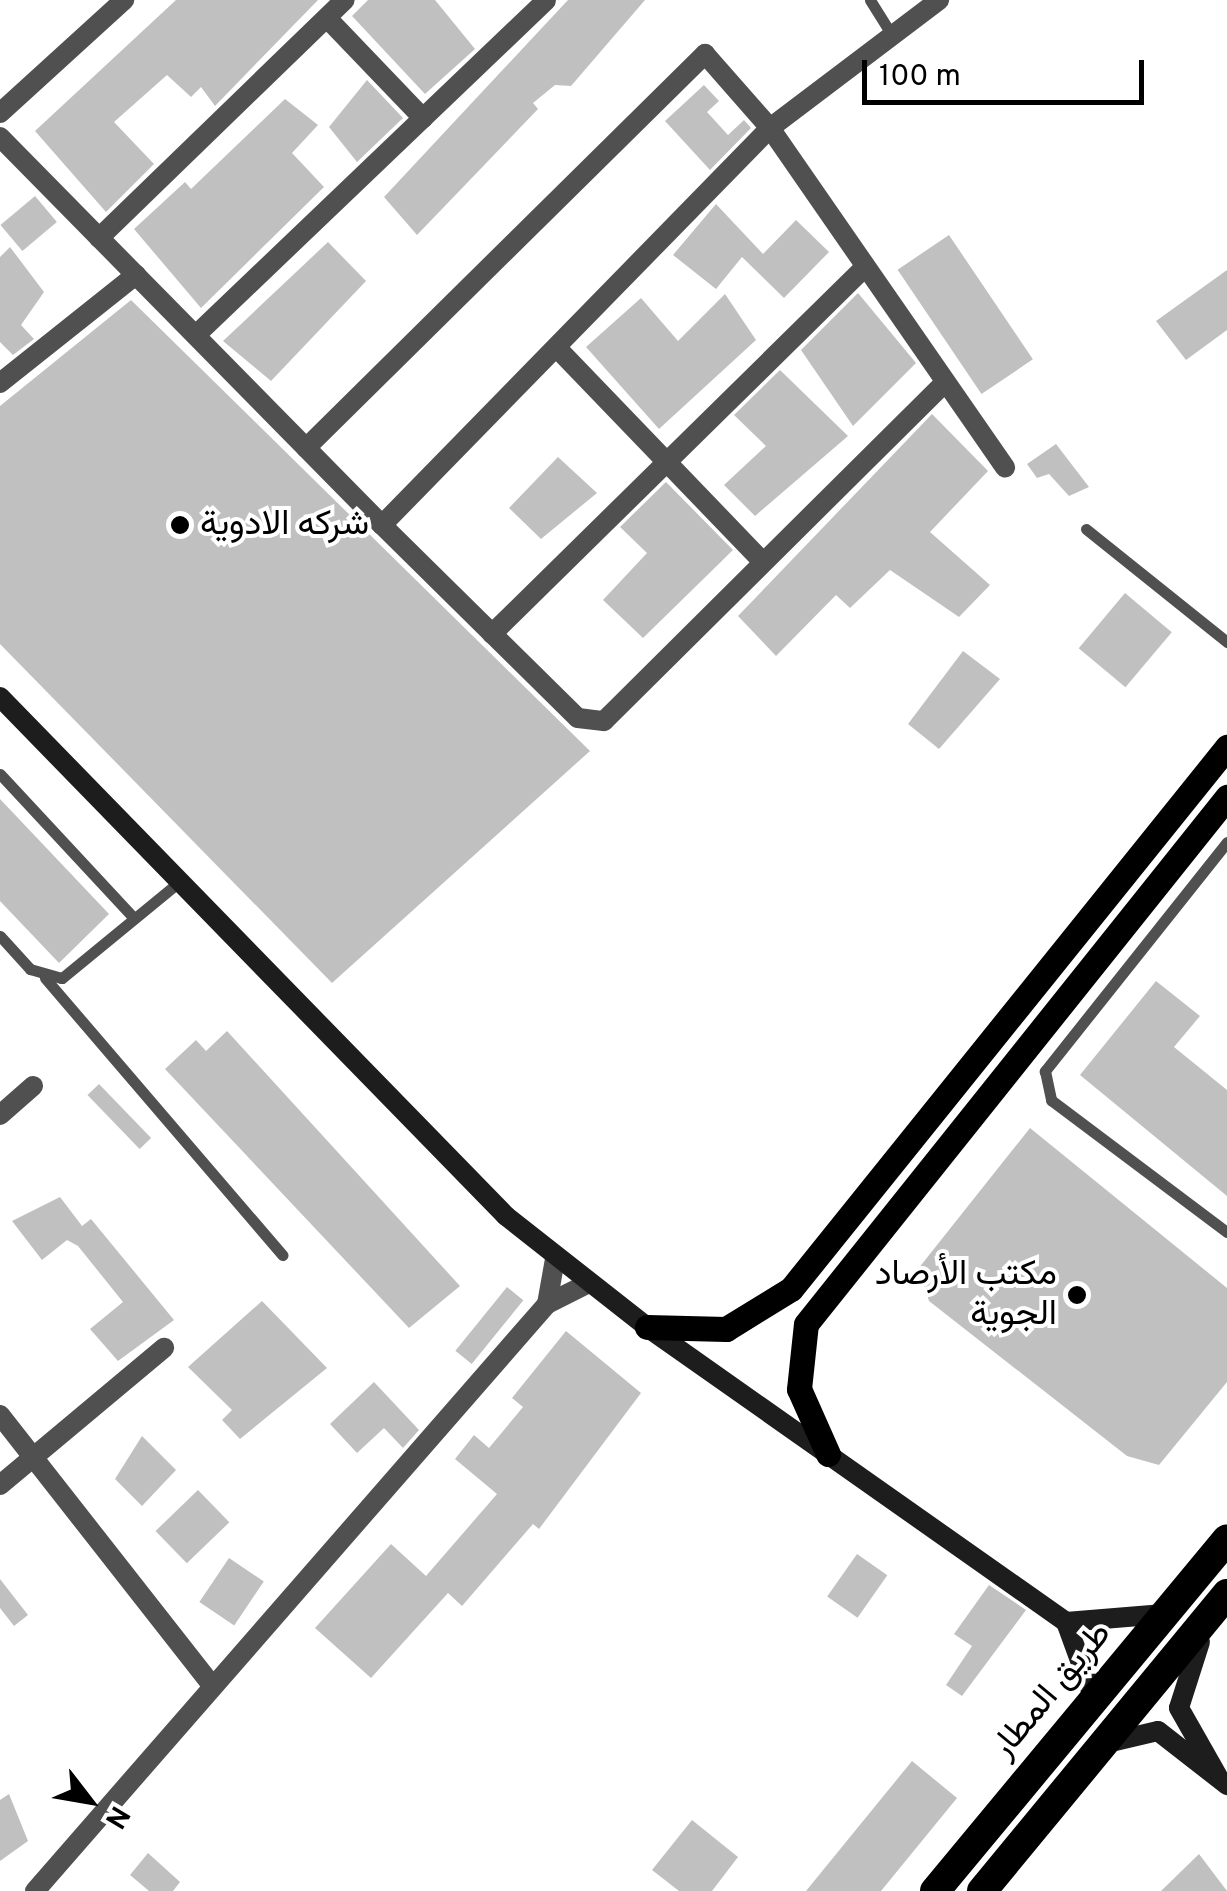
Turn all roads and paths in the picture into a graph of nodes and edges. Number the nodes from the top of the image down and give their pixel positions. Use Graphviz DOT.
graph roads {
  1 [pos="346,0"];
  2 [pos="546,0"];
  3 [pos="870,0"];
  4 [pos="940,0"];
  5 [pos="118,2"];
  6 [pos="327,18"];
  7 [pos="891,34"];
  8 [pos="0,112"];
  9 [pos="423,118"];
  10 [pos="770,128"];
  11 [pos="0,137"];
  12 [pos="98,238"];
  13 [pos="864,268"];
  14 [pos="136,275"];
  15 [pos="196,335"];
  16 [pos="557,348"];
  17 [pos="945,382"];
  18 [pos="0,383"];
  19 [pos="306,448"];
  20 [pos="666,456"];
  21 [pos="1005,468"];
  22 [pos="382,525"];
  23 [pos="1086,528"];
  24 [pos="760,560"];
  25 [pos="492,634"];
  26 [pos="1227,642"];
  27 [pos="0,697"];
  28 [pos="1227,747"];
  29 [pos="0,774"];
  30 [pos="1227,797"];
  31 [pos="1227,842"];
  32 [pos="179,882"];
  33 [pos="134,918"];
  34 [pos="0,936"];
  35 [pos="45,978"];
  36 [pos="33,1086"];
  37 [pos="0,1115"];
  38 [pos="1227,1232"];
  39 [pos="282,1255"];
  40 [pos="555,1259"];
  41 [pos="587,1284"];
  42 [pos="547,1304"];
  43 [pos="647,1327"];
  44 [pos="164,1348"];
  45 [pos="0,1415"];
  46 [pos="828,1454"];
  47 [pos="35,1458"];
  48 [pos="0,1486"];
  49 [pos="1227,1539"];
  50 [pos="1226,1596"];
  51 [pos="1164,1614"];
  52 [pos="1066,1622"];
  53 [pos="211,1684"];
  54 [pos="1094,1698"];
  55 [pos="1102,1746"];
  56 [pos="1222,1780"];
  57 [pos="35,1891"];
  58 [pos="935,1891"];
  59 [pos="982,1891"];
  1 -- 6 [label="street"];
  2 -- 9 [label="street"];
  3 -- 7 [label="lane"];
  4 -- 7 [label="street"];
  5 -- 8 [label="street"];
  6 -- 9 [label="street"];
  6 -- 12 [label="street"];
  7 -- 10 [label="street"];
  9 -- 15 [label="street"];
  10 -- 13 [label="street"];
  10 -- 16 [label="street"];
  10 -- 19 [label="street"];
  11 -- 12 [label="street"];
  12 -- 14 [label="street"];
  13 -- 17 [label="street"];
  13 -- 20 [label="street"];
  14 -- 15 [label="street"];
  14 -- 18 [label="street"];
  15 -- 19 [label="street"];
  16 -- 20 [label="street"];
  16 -- 22 [label="street"];
  17 -- 21 [label="street"];
  17 -- 24 [label="street"];
  19 -- 22 [label="street"];
  20 -- 24 [label="street"];
  20 -- 25 [label="street"];
  22 -- 25 [label="street"];
  23 -- 26 [label="lane"];
  24 -- 25 [label="street"];
  27 -- 32 [label="street"];
  28 -- 43 [label="main road"];
  29 -- 33 [label="lane"];
  30 -- 46 [label="main road"];
  31 -- 38 [label="lane"];
  32 -- 33 [label="lane"];
  32 -- 40 [label="street"];
  33 -- 35 [label="lane"];
  34 -- 35 [label="lane"];
  35 -- 39 [label="lane"];
  36 -- 37 [label="street"];
  40 -- 41 [label="street"];
  40 -- 42 [label="street"];
  41 -- 42 [label="street"];
  41 -- 43 [label="street"];
  42 -- 53 [label="street"];
  43 -- 46 [label="street"];
  44 -- 47 [label="street"];
  45 -- 47 [label="street"];
  46 -- 52 [label="street"];
  47 -- 48 [label="street"];
  47 -- 53 [label="street"];
  49 -- 51 [label="highway, طريق المطار"];
  50 -- 55 [label="highway, طريق المطار"];
  50 -- 56 [label="street"];
  51 -- 52 [label="street"];
  51 -- 54 [label="highway, طريق المطار"];
  52 -- 54 [label="street"];
  53 -- 57 [label="street"];
  54 -- 58 [label="highway, طريق المطار"];
  55 -- 56 [label="street"];
  55 -- 59 [label="highway, طريق المطار"];
}
